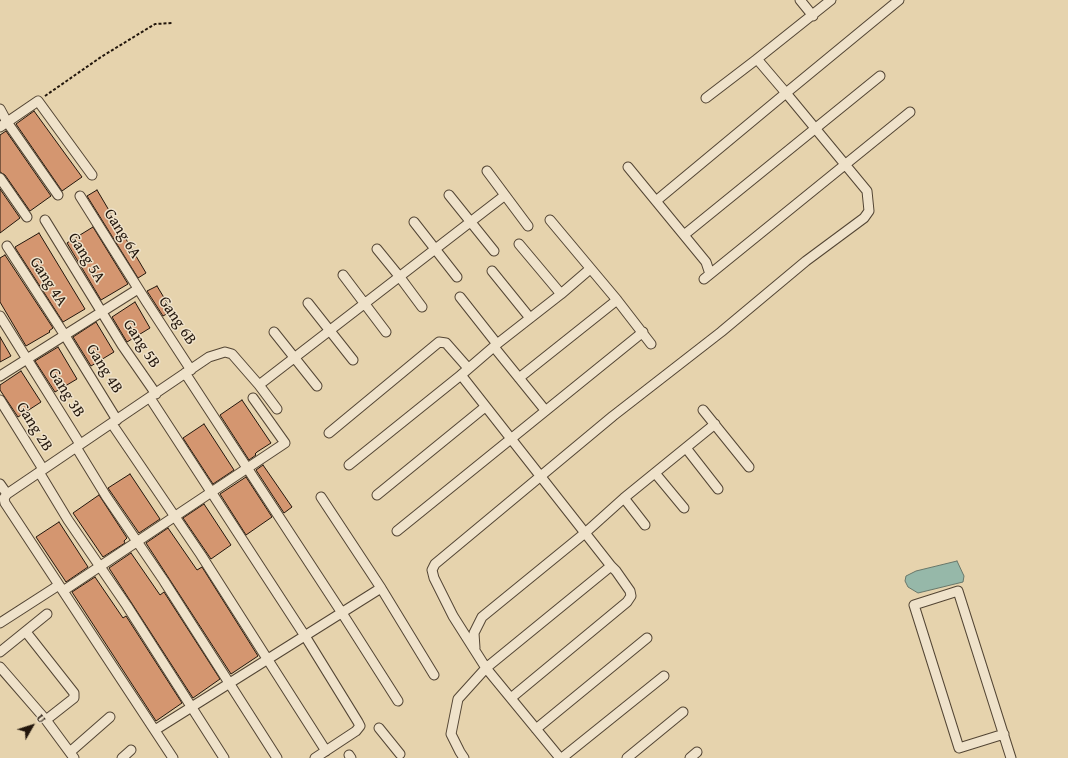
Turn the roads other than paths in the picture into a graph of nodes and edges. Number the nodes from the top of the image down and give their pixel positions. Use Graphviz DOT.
graph roads {
  1 [pos="800,0"];
  2 [pos="831,0"];
  3 [pos="899,0"];
  4 [pos="813,16"];
  5 [pos="757,58"];
  6 [pos="880,76"];
  7 [pos="786,93"];
  8 [pos="706,98"];
  9 [pos="0,109"];
  10 [pos="910,112"];
  11 [pos="4,124"];
  12 [pos="815,129"];
  13 [pos="845,165"];
  14 [pos="628,167"];
  15 [pos="487,170"];
  16 [pos="92,175"];
  17 [pos="0,178"];
  18 [pos="58,195"];
  19 [pos="449,195"];
  20 [pos="80,196"];
  21 [pos="504,196"];
  22 [pos="656,201"];
  23 [pos="27,217"];
  24 [pos="45,220"];
  25 [pos="550,220"];
  26 [pos="414,222"];
  27 [pos="471,222"];
  28 [pos="528,226"];
  29 [pos="684,235"];
  30 [pos="519,244"];
  31 [pos="7,246"];
  32 [pos="378,249"];
  33 [pos="436,249"];
  34 [pos="494,251"];
  35 [pos="590,269"];
  36 [pos="492,271"];
  37 [pos="343,275"];
  38 [pos="399,276"];
  39 [pos="457,277"];
  40 [pos="138,289"];
  41 [pos="560,294"];
  42 [pos="460,297"];
  43 [pos="617,300"];
  44 [pos="308,303"];
  45 [pos="364,303"];
  46 [pos="422,307"];
  47 [pos="102,311"];
  48 [pos="0,316"];
  49 [pos="530,318"];
  50 [pos="329,330"];
  51 [pos="274,332"];
  52 [pos="386,332"];
  53 [pos="643,332"];
  54 [pos="64,334"];
  55 [pos="652,344"];
  56 [pos="495,346"];
  57 [pos="294,358"];
  58 [pos="27,359"];
  59 [pos="353,360"];
  60 [pos="468,368"];
  61 [pos="188,371"];
  62 [pos="461,375"];
  63 [pos="0,376"];
  64 [pos="519,378"];
  65 [pos="259,385"];
  66 [pos="317,386"];
  67 [pos="153,396"];
  68 [pos="253,398"];
  69 [pos="0,400"];
  70 [pos="485,407"];
  71 [pos="277,409"];
  72 [pos="545,410"];
  73 [pos="703,410"];
  74 [pos="114,422"];
  75 [pos="715,424"];
  76 [pos="329,433"];
  77 [pos="510,439"];
  78 [pos="78,445"];
  79 [pos="686,448"];
  80 [pos="349,465"];
  81 [pos="749,467"];
  82 [pos="247,468"];
  83 [pos="41,471"];
  84 [pos="655,473"];
  85 [pos="541,476"];
  86 [pos="0,484"];
  87 [pos="718,489"];
  88 [pos="211,492"];
  89 [pos="7,494"];
  90 [pos="377,496"];
  91 [pos="321,497"];
  92 [pos="624,498"];
  93 [pos="684,508"];
  94 [pos="174,517"];
  95 [pos="645,525"];
  96 [pos="397,531"];
  97 [pos="586,533"];
  98 [pos="136,542"];
  99 [pos="99,566"];
  100 [pos="611,566"];
  101 [pos="61,588"];
  102 [pos="381,588"];
  103 [pos="342,613"];
  104 [pos="47,614"];
  105 [pos="0,623"];
  106 [pos="26,632"];
  107 [pos="306,636"];
  108 [pos="647,638"];
  109 [pos="475,650"];
  110 [pos="0,652"];
  111 [pos="267,660"];
  112 [pos="0,667"];
  113 [pos="486,668"];
  114 [pos="434,675"];
  115 [pos="664,676"];
  116 [pos="229,684"];
  117 [pos="511,698"];
  118 [pos="398,701"];
  119 [pos="191,708"];
  120 [pos="682,712"];
  121 [pos="110,718"];
  122 [pos="46,720"];
  123 [pos="379,728"];
  124 [pos="536,728"];
  125 [pos="155,730"];
  126 [pos="1004,734"];
  127 [pos="131,750"];
  128 [pos="326,751"];
  129 [pos="72,755"];
  130 [pos="400,757"];
  131 [pos="122,758"];
  132 [pos="173,758"];
  133 [pos="224,758"];
  134 [pos="277,758"];
  135 [pos="315,758"];
  136 [pos="464,758"];
  137 [pos="561,758"];
  138 [pos="627,758"];
  139 [pos="1011,758"];
  1 -- 4 [label="street"];
  2 -- 4 [label="street"];
  3 -- 7 [label="street"];
  4 -- 5 [label="street"];
  5 -- 7 [label="street"];
  5 -- 8 [label="street"];
  6 -- 12 [label="street"];
  7 -- 12 [label="street"];
  7 -- 22 [label="street"];
  9 -- 11 [label="street"];
  10 -- 13 [label="street"];
  11 -- 16 [label="street"];
  11 -- 18 [label="street"];
  12 -- 13 [label="street"];
  12 -- 29 [label="street"];
  13 -- 29 [label="street"];
  13 -- 85 [label="street"];
  14 -- 22 [label="street"];
  15 -- 21 [label="street"];
  17 -- 23 [label="street"];
  19 -- 27 [label="street"];
  20 -- 40 [label="street, Gang 6A"];
  21 -- 27 [label="street"];
  21 -- 28 [label="street"];
  22 -- 29 [label="street"];
  24 -- 47 [label="street, Gang 5A"];
  25 -- 35 [label="street"];
  26 -- 33 [label="street"];
  27 -- 33 [label="street"];
  27 -- 34 [label="street"];
  30 -- 41 [label="street"];
  31 -- 54 [label="street, Gang 4A"];
  32 -- 38 [label="street"];
  33 -- 38 [label="street"];
  33 -- 39 [label="street"];
  35 -- 41 [label="street"];
  35 -- 43 [label="street"];
  36 -- 49 [label="street"];
  37 -- 45 [label="street"];
  38 -- 45 [label="street"];
  38 -- 46 [label="street"];
  40 -- 47 [label="street"];
  40 -- 61 [label="street, Gang 6B"];
  41 -- 49 [label="street"];
  42 -- 56 [label="street"];
  43 -- 53 [label="street"];
  43 -- 64 [label="street"];
  44 -- 50 [label="street"];
  45 -- 50 [label="street"];
  45 -- 52 [label="street"];
  47 -- 54 [label="street"];
  47 -- 67 [label="street, Gang 5B"];
  48 -- 58 [label="street, Gang 3B"];
  49 -- 56 [label="street"];
  50 -- 57 [label="street"];
  50 -- 59 [label="street"];
  51 -- 57 [label="street"];
  53 -- 55 [label="street"];
  53 -- 72 [label="street"];
  54 -- 58 [label="street"];
  54 -- 74 [label="street, Gang 4B"];
  56 -- 60 [label="street"];
  56 -- 64 [label="street"];
  57 -- 65 [label="street"];
  57 -- 66 [label="street"];
  58 -- 63 [label="street"];
  58 -- 78 [label="street, Gang 3B"];
  60 -- 62 [label="street"];
  60 -- 76 [label="street"];
  61 -- 65 [label="street"];
  61 -- 67 [label="street"];
  61 -- 82 [label="street, Gang 6B"];
  62 -- 70 [label="street"];
  62 -- 80 [label="street"];
  64 -- 72 [label="street"];
  65 -- 71 [label="street"];
  67 -- 74 [label="street"];
  67 -- 88 [label="street, Gang 5B"];
  68 -- 82 [label="street"];
  69 -- 83 [label="street, Gang 2B"];
  70 -- 77 [label="street"];
  70 -- 90 [label="street"];
  72 -- 77 [label="street"];
  73 -- 75 [label="street"];
  74 -- 78 [label="street"];
  74 -- 94 [label="street, Gang 4B"];
  75 -- 79 [label="street"];
  75 -- 81 [label="street"];
  77 -- 85 [label="street"];
  77 -- 96 [label="street"];
  78 -- 83 [label="street"];
  78 -- 98 [label="street, Gang 3B"];
  79 -- 84 [label="street"];
  79 -- 87 [label="street"];
  82 -- 88 [label="street"];
  82 -- 103 [label="street, Gang 6B"];
  83 -- 89 [label="street"];
  83 -- 99 [label="street, Gang 2B"];
  84 -- 92 [label="street"];
  84 -- 93 [label="street"];
  85 -- 97 [label="street"];
  85 -- 109 [label="street"];
  86 -- 89 [label="street"];
  88 -- 94 [label="street"];
  88 -- 107 [label="street, Gang 5B"];
  89 -- 101 [label="street"];
  91 -- 102 [label="street"];
  92 -- 95 [label="street"];
  92 -- 97 [label="street"];
  94 -- 98 [label="street"];
  94 -- 111 [label="street, Gang 4B"];
  97 -- 100 [label="street"];
  97 -- 109 [label="street"];
  98 -- 99 [label="street"];
  98 -- 116 [label="street, Gang 3B"];
  99 -- 101 [label="street"];
  99 -- 119 [label="street, Gang 2B"];
  100 -- 113 [label="street"];
  100 -- 117 [label="street"];
  101 -- 105 [label="street"];
  101 -- 125 [label="street"];
  102 -- 103 [label="street"];
  102 -- 114 [label="street"];
  103 -- 107 [label="street"];
  103 -- 118 [label="street, Gang 6B"];
  104 -- 106 [label="street"];
  106 -- 110 [label="street"];
  106 -- 122 [label="street"];
  107 -- 111 [label="street"];
  107 -- 128 [label="street, Gang 5B"];
  108 -- 124 [label="street"];
  109 -- 113 [label="street"];
  111 -- 116 [label="street"];
  111 -- 128 [label="street, Gang 4B"];
  112 -- 122 [label="street"];
  113 -- 117 [label="street"];
  113 -- 136 [label="street"];
  115 -- 137 [label="street"];
  116 -- 119 [label="street"];
  116 -- 134 [label="street, Gang 3B"];
  117 -- 124 [label="street"];
  119 -- 125 [label="street"];
  119 -- 133 [label="street, Gang 2B"];
  120 -- 138 [label="street"];
  121 -- 129 [label="street"];
  122 -- 129 [label="street"];
  123 -- 130 [label="street"];
  124 -- 137 [label="street"];
  125 -- 132 [label="street"];
  126 -- 126 [label="street"];
  126 -- 139 [label="street"];
  127 -- 131 [label="street"];
  128 -- 135 [label="street"];
}
